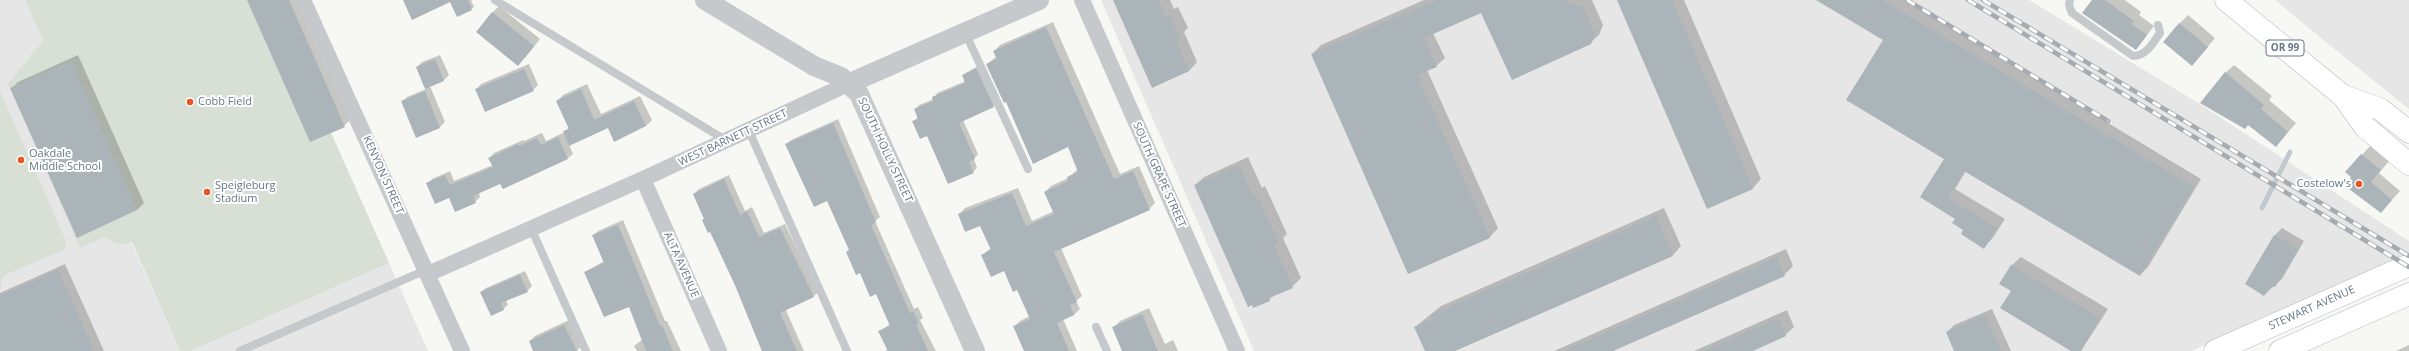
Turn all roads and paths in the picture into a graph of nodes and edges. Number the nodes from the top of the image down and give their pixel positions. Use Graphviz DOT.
graph roads {
  1 [pos="304,0"];
  2 [pos="495,0"];
  3 [pos="705,0"];
  4 [pos="1038,0"];
  5 [pos="1082,0"];
  6 [pos="2070,0"];
  7 [pos="2226,0"];
  8 [pos="2158,24"];
  9 [pos="966,32"];
  10 [pos="850,84"];
  11 [pos="2343,96"];
  12 [pos="749,131"];
  13 [pos="2409,132"];
  14 [pos="727,141"];
  15 [pos="2409,164"];
  16 [pos="1028,169"];
  17 [pos="643,179"];
  18 [pos="531,228"];
  19 [pos="2409,265"];
  20 [pos="427,272"];
  21 [pos="2409,294"];
  22 [pos="1096,327"];
  23 [pos="240,351"];
  24 [pos="462,351"];
  25 [pos="586,351"];
  26 [pos="719,351"];
  27 [pos="847,351"];
  28 [pos="975,351"];
  29 [pos="1107,351"];
  30 [pos="1237,351"];
  31 [pos="2215,351"];
  32 [pos="2280,351"];
  1 -- 20 [label="street, KENYON STREET"];
  2 -- 14 [label="lane"];
  3 -- 10 [label="street, SOUTH HOLLY STREET"];
  4 -- 9 [label="street, WEST BARNETT STREET"];
  5 -- 30 [label="street, SOUTH GRAPE STREET"];
  6 -- 8 [label="lane"];
  7 -- 11 [label="main road, OR 99"];
  9 -- 10 [label="street, WEST BARNETT STREET"];
  9 -- 16 [label="lane"];
  10 -- 12 [label="street, WEST BARNETT STREET"];
  10 -- 28 [label="street, SOUTH HOLLY STREET"];
  11 -- 13 [label="main road, OR 99"];
  11 -- 15 [label="main road, OR 99"];
  12 -- 14 [label="street, WEST BARNETT STREET"];
  12 -- 27 [label="lane"];
  14 -- 17 [label="street, WEST BARNETT STREET"];
  17 -- 18 [label="street, WEST BARNETT STREET"];
  17 -- 26 [label="street, ALTA AVENUE"];
  18 -- 20 [label="street, WEST BARNETT STREET"];
  18 -- 25 [label="lane"];
  19 -- 31 [label="main road, STEWART AVENUE"];
  20 -- 23 [label="lane"];
  20 -- 24 [label="street, KENYON STREET"];
  21 -- 32 [label="main road"];
  22 -- 29 [label="lane"];
}
